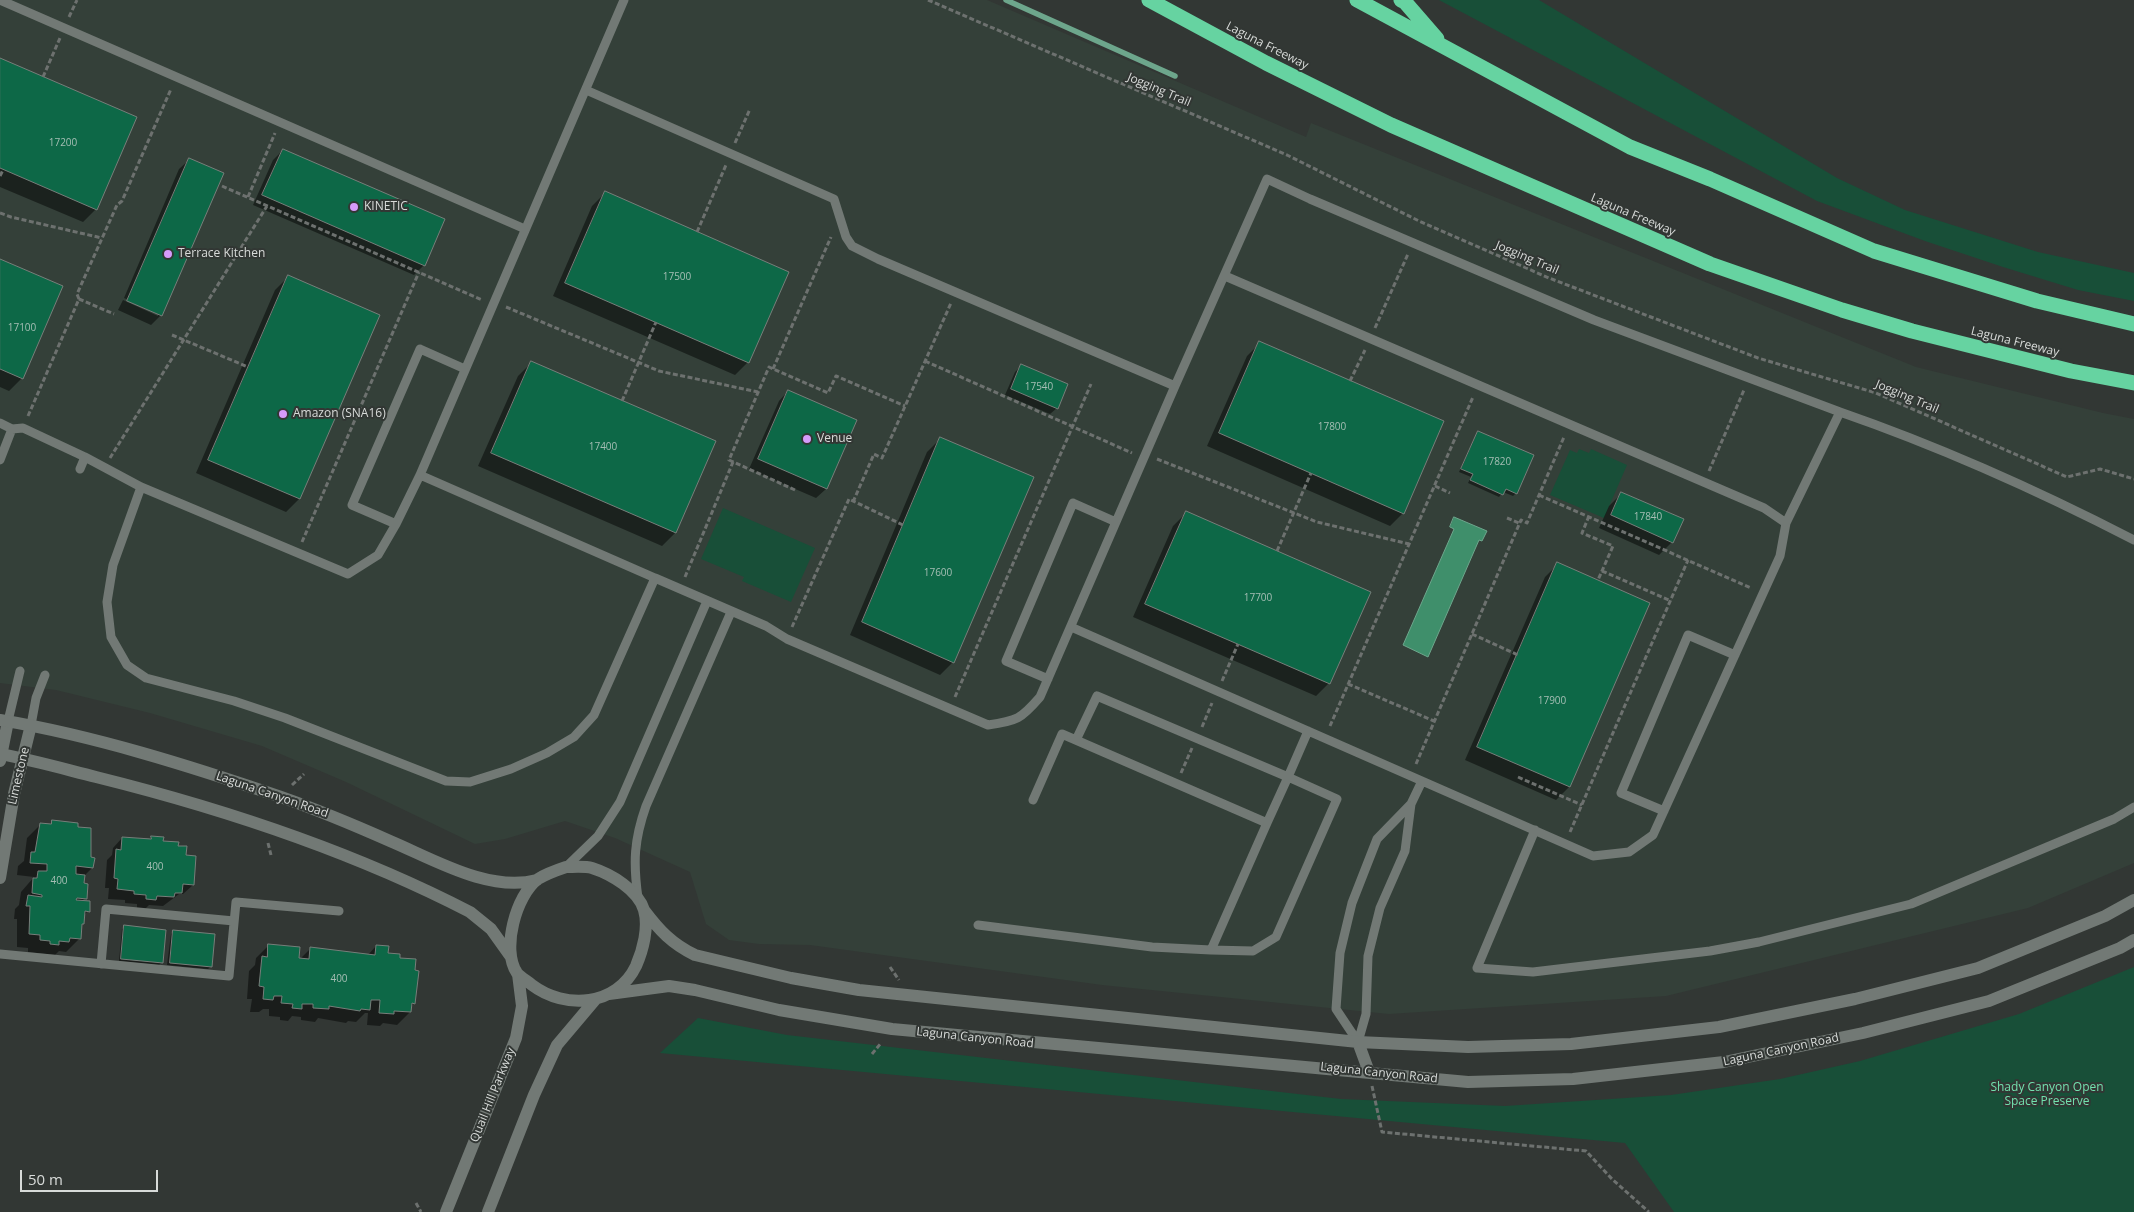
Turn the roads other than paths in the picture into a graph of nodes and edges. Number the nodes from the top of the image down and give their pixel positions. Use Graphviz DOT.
graph roads {
  1 [pos="0,0"];
  2 [pos="624,0"];
  3 [pos="1149,0"];
  4 [pos="1357,0"];
  5 [pos="1400,0"];
  6 [pos="1443,46"];
  7 [pos="586,90"];
  8 [pos="525,229"];
  9 [pos="1225,276"];
  10 [pos="2134,324"];
  11 [pos="465,369"];
  12 [pos="2134,383"];
  13 [pos="1175,386"];
  14 [pos="1840,412"];
  15 [pos="0,423"];
  16 [pos="12,429"];
  17 [pos="85,457"];
  18 [pos="0,460"];
  19 [pos="80,469"];
  20 [pos="420,475"];
  21 [pos="141,487"];
  22 [pos="1116,522"];
  23 [pos="396,524"];
  24 [pos="1786,524"];
  25 [pos="2134,540"];
  26 [pos="655,578"];
  27 [pos="707,602"];
  28 [pos="731,612"];
  29 [pos="1071,627"];
  30 [pos="1735,655"];
  31 [pos="20,671"];
  32 [pos="46,675"];
  33 [pos="1048,679"];
  34 [pos="4,721"];
  35 [pos="31,725"];
  36 [pos="1308,731"];
  37 [pos="1076,740"];
  38 [pos="0,757"];
  39 [pos="22,759"];
  40 [pos="1288,777"];
  41 [pos="1422,781"];
  42 [pos="1033,800"];
  43 [pos="1411,804"];
  44 [pos="2134,807"];
  45 [pos="1664,811"];
  46 [pos="1267,823"];
  47 [pos="1535,830"];
  48 [pos="566,867"];
  49 [pos="0,878"];
  50 [pos="537,880"];
  51 [pos="638,898"];
  52 [pos="2134,900"];
  53 [pos="644,910"];
  54 [pos="339,911"];
  55 [pos="234,921"];
  56 [pos="978,925"];
  57 [pos="2134,940"];
  58 [pos="1211,950"];
  59 [pos="0,954"];
  60 [pos="511,957"];
  61 [pos="101,964"];
  62 [pos="518,974"];
  63 [pos="609,994"];
  64 [pos="595,1000"];
  65 [pos="1358,1042"];
  66 [pos="1370,1072"];
  67 [pos="446,1212"];
  68 [pos="488,1212"];
  1 -- 8 [label="lane"];
  2 -- 7 [label="lane"];
  3 -- 12 [label="highway, Laguna Freeway"];
  4 -- 6 [label="highway"];
  5 -- 6 [label="highway"];
  6 -- 10 [label="highway"];
  7 -- 8 [label="lane"];
  7 -- 13 [label="lane"];
  8 -- 11 [label="lane"];
  9 -- 13 [label="lane"];
  9 -- 14 [label="lane"];
  9 -- 24 [label="lane"];
  11 -- 20 [label="lane"];
  11 -- 23 [label="lane"];
  13 -- 22 [label="lane"];
  14 -- 24 [label="lane"];
  14 -- 25 [label="lane"];
  15 -- 16 [label="lane"];
  16 -- 17 [label="lane"];
  16 -- 18 [label="lane"];
  17 -- 19 [label="lane"];
  17 -- 21 [label="lane"];
  20 -- 23 [label="lane"];
  20 -- 26 [label="lane"];
  21 -- 23 [label="lane"];
  21 -- 26 [label="lane"];
  22 -- 29 [label="lane"];
  22 -- 33 [label="lane"];
  24 -- 30 [label="lane"];
  26 -- 27 [label="lane"];
  27 -- 28 [label="lane"];
  27 -- 48 [label="lane"];
  28 -- 33 [label="lane"];
  28 -- 51 [label="lane"];
  29 -- 33 [label="lane"];
  29 -- 36 [label="lane"];
  30 -- 45 [label="lane"];
  30 -- 45 [label="lane"];
  31 -- 34 [label="lane, Limestone"];
  32 -- 35 [label="lane, Limestone"];
  34 -- 35 [label="main road, Laguna Canyon Road"];
  34 -- 38 [label="main road, Limestone"];
  35 -- 39 [label="main road, Limestone"];
  35 -- 50 [label="main road, Laguna Canyon Road"];
  36 -- 40 [label="lane"];
  36 -- 41 [label="lane"];
  37 -- 40 [label="lane"];
  37 -- 42 [label="lane"];
  37 -- 46 [label="lane"];
  38 -- 39 [label="main road"];
  39 -- 49 [label="main road, Limestone"];
  39 -- 60 [label="main road"];
  40 -- 46 [label="lane"];
  40 -- 58 [label="lane"];
  41 -- 43 [label="lane"];
  41 -- 47 [label="lane"];
  43 -- 65 [label="lane"];
  43 -- 65 [label="lane"];
  44 -- 47 [label="lane"];
  45 -- 47 [label="lane"];
  46 -- 58 [label="lane"];
  48 -- 50 [label="main road"];
  48 -- 51 [label="main road"];
  50 -- 60 [label="main road"];
  51 -- 53 [label="main road"];
  52 -- 65 [label="main road"];
  53 -- 63 [label="main road"];
  53 -- 65 [label="main road"];
  54 -- 55 [label="lane"];
  55 -- 61 [label="lane"];
  55 -- 61 [label="lane"];
  56 -- 58 [label="lane"];
  57 -- 66 [label="main road, Laguna Canyon Road"];
  59 -- 61 [label="lane"];
  60 -- 62 [label="main road"];
  62 -- 64 [label="main road"];
  62 -- 67 [label="main road, Quail Hill Parkway"];
  63 -- 64 [label="main road"];
  63 -- 66 [label="main road, Laguna Canyon Road"];
  64 -- 68 [label="main road"];
  65 -- 66 [label="main road"];
}
